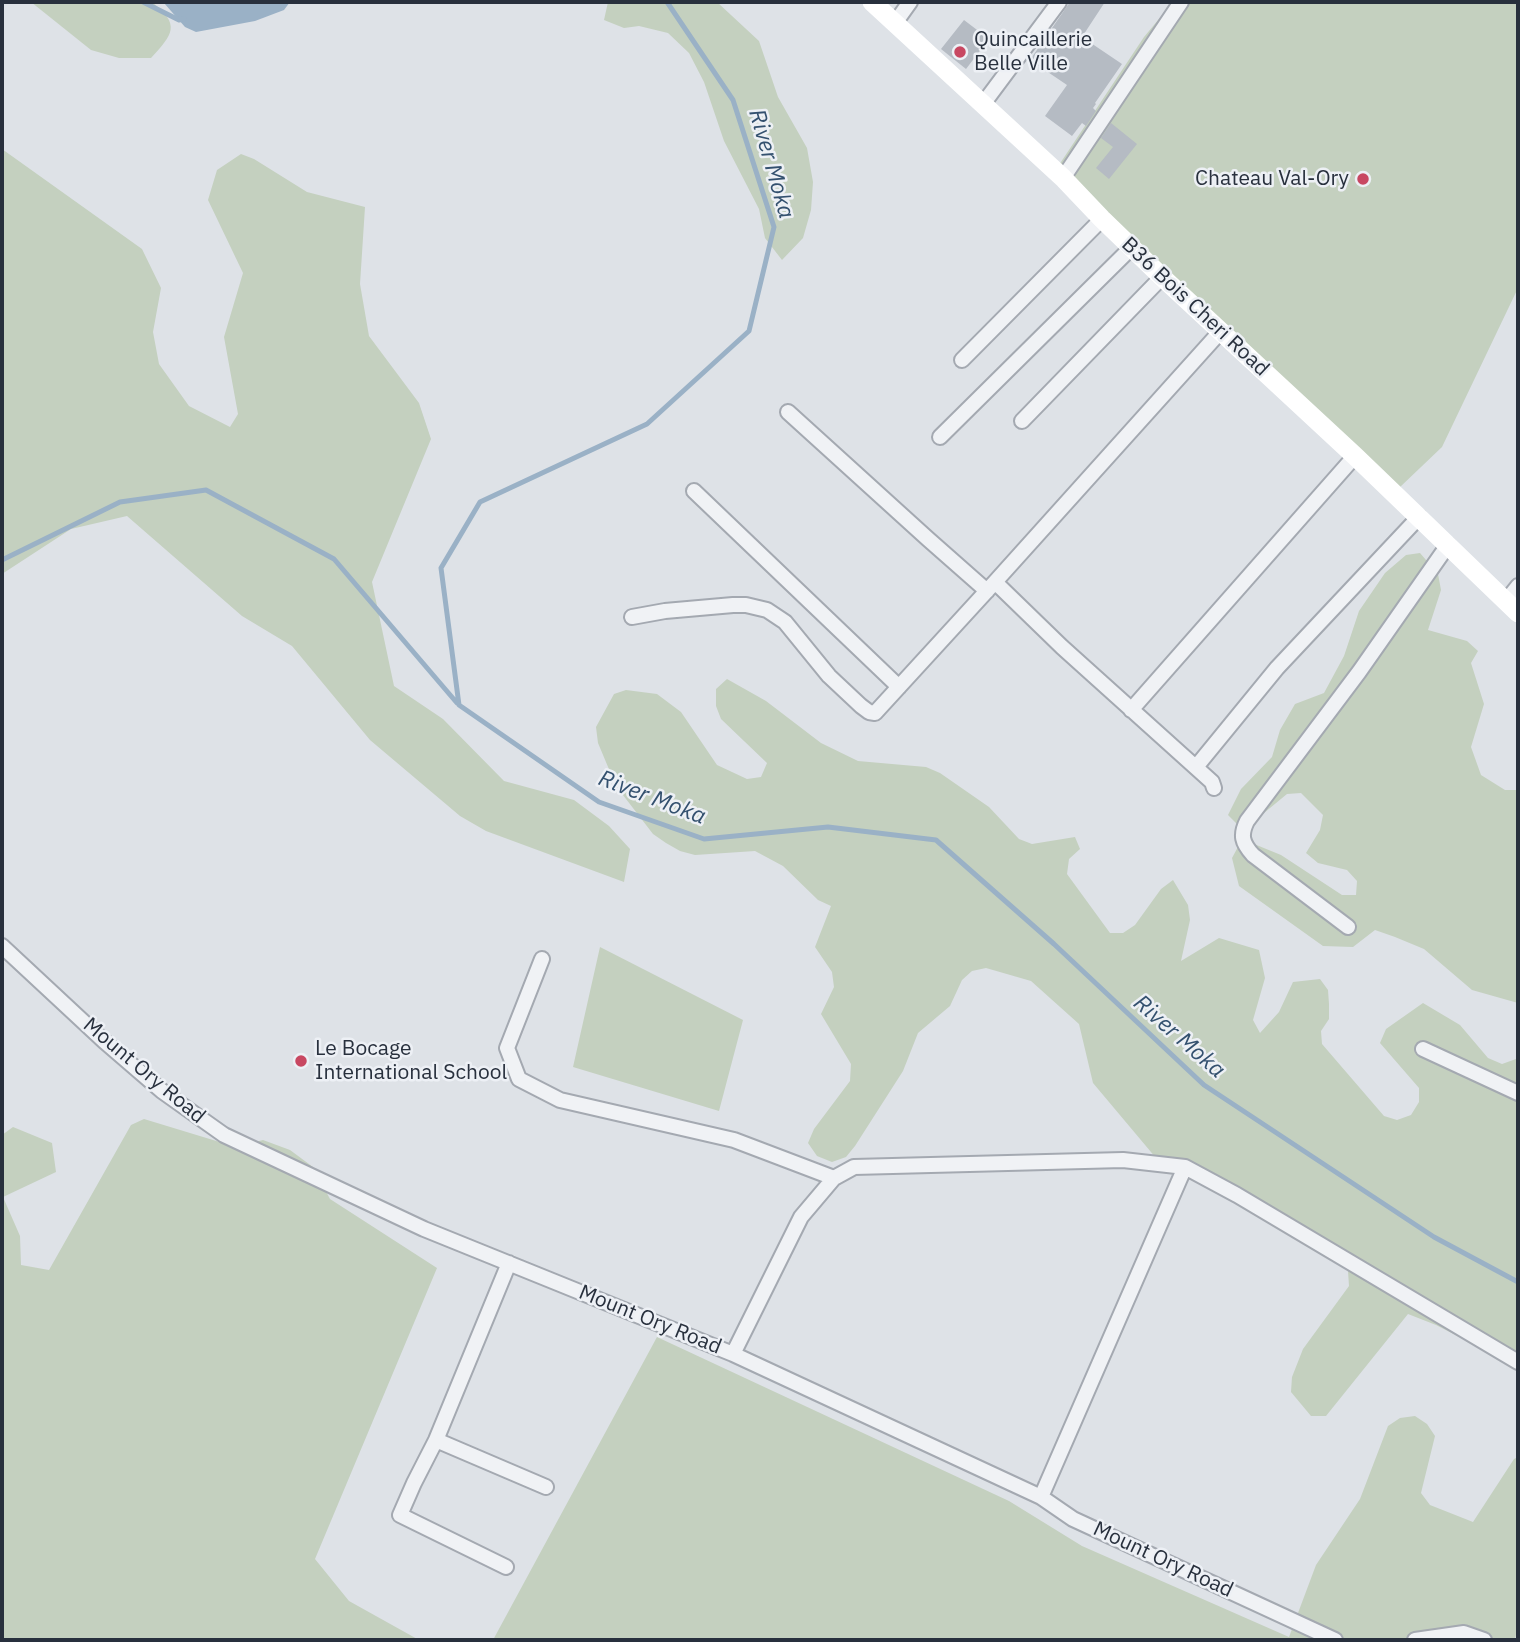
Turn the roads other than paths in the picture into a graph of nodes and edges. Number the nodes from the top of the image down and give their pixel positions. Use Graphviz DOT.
graph roads {
  1 [pos="872,2"];
  2 [pos="910,2"];
  3 [pos="1059,2"];
  4 [pos="1181,2"];
  5 [pos="895,23"];
  6 [pos="983,104"];
  7 [pos="1063,178"];
  8 [pos="1102,219"];
  9 [pos="1132,247"];
  10 [pos="1162,277"];
  11 [pos="1220,332"];
  12 [pos="962,360"];
  13 [pos="788,412"];
  14 [pos="1022,421"];
  15 [pos="940,437"];
  16 [pos="1355,456"];
  17 [pos="694,492"];
  18 [pos="1419,517"];
  19 [pos="1448,545"];
  20 [pos="991,587"];
  21 [pos="1514,600"];
  22 [pos="632,617"];
  23 [pos="899,687"];
  24 [pos="1131,709"];
  25 [pos="1196,767"];
  26 [pos="1214,788"];
  27 [pos="1348,927"];
  28 [pos="2,946"];
  29 [pos="542,959"];
  30 [pos="1423,1049"];
  31 [pos="1518,1093"];
  32 [pos="1185,1167"];
  33 [pos="834,1178"];
  34 [pos="509,1263"];
  35 [pos="733,1354"];
  36 [pos="1518,1362"];
  37 [pos="436,1440"];
  38 [pos="546,1487"];
  39 [pos="1041,1497"];
  40 [pos="506,1567"];
  41 [pos="1335,1640"];
  42 [pos="1415,1640"];
  43 [pos="1484,1640"];
  1 -- 5 [label="main road, B36 Bois Cheri Road"];
  2 -- 5 [label="street"];
  3 -- 6 [label="street"];
  4 -- 7 [label="street"];
  5 -- 6 [label="main road, B36 Bois Cheri Road"];
  6 -- 7 [label="main road, B36 Bois Cheri Road"];
  7 -- 8 [label="main road, B36 Bois Cheri Road"];
  8 -- 9 [label="main road, B36 Bois Cheri Road"];
  8 -- 12 [label="street"];
  9 -- 10 [label="main road, B36 Bois Cheri Road"];
  9 -- 15 [label="street"];
  10 -- 11 [label="main road, B36 Bois Cheri Road"];
  10 -- 14 [label="street"];
  11 -- 16 [label="main road, B36 Bois Cheri Road"];
  11 -- 20 [label="street"];
  13 -- 20 [label="street"];
  16 -- 18 [label="main road, B36 Bois Cheri Road"];
  16 -- 24 [label="street"];
  17 -- 23 [label="street"];
  18 -- 19 [label="main road, B36 Bois Cheri Road"];
  18 -- 25 [label="street"];
  19 -- 21 [label="main road, B36 Bois Cheri Road"];
  19 -- 27 [label="street"];
  20 -- 23 [label="street"];
  20 -- 24 [label="street"];
  22 -- 23 [label="street"];
  24 -- 25 [label="street"];
  25 -- 26 [label="street"];
  28 -- 34 [label="street, Mount Ory Road"];
  29 -- 33 [label="street"];
  30 -- 31 [label="street"];
  32 -- 33 [label="street"];
  32 -- 36 [label="street"];
  32 -- 39 [label="street"];
  33 -- 35 [label="street"];
  34 -- 35 [label="street, Mount Ory Road"];
  34 -- 37 [label="street"];
  35 -- 39 [label="street, Mount Ory Road"];
  37 -- 38 [label="street"];
  37 -- 40 [label="street"];
  39 -- 41 [label="street, Mount Ory Road"];
  42 -- 43 [label="street"];
}
